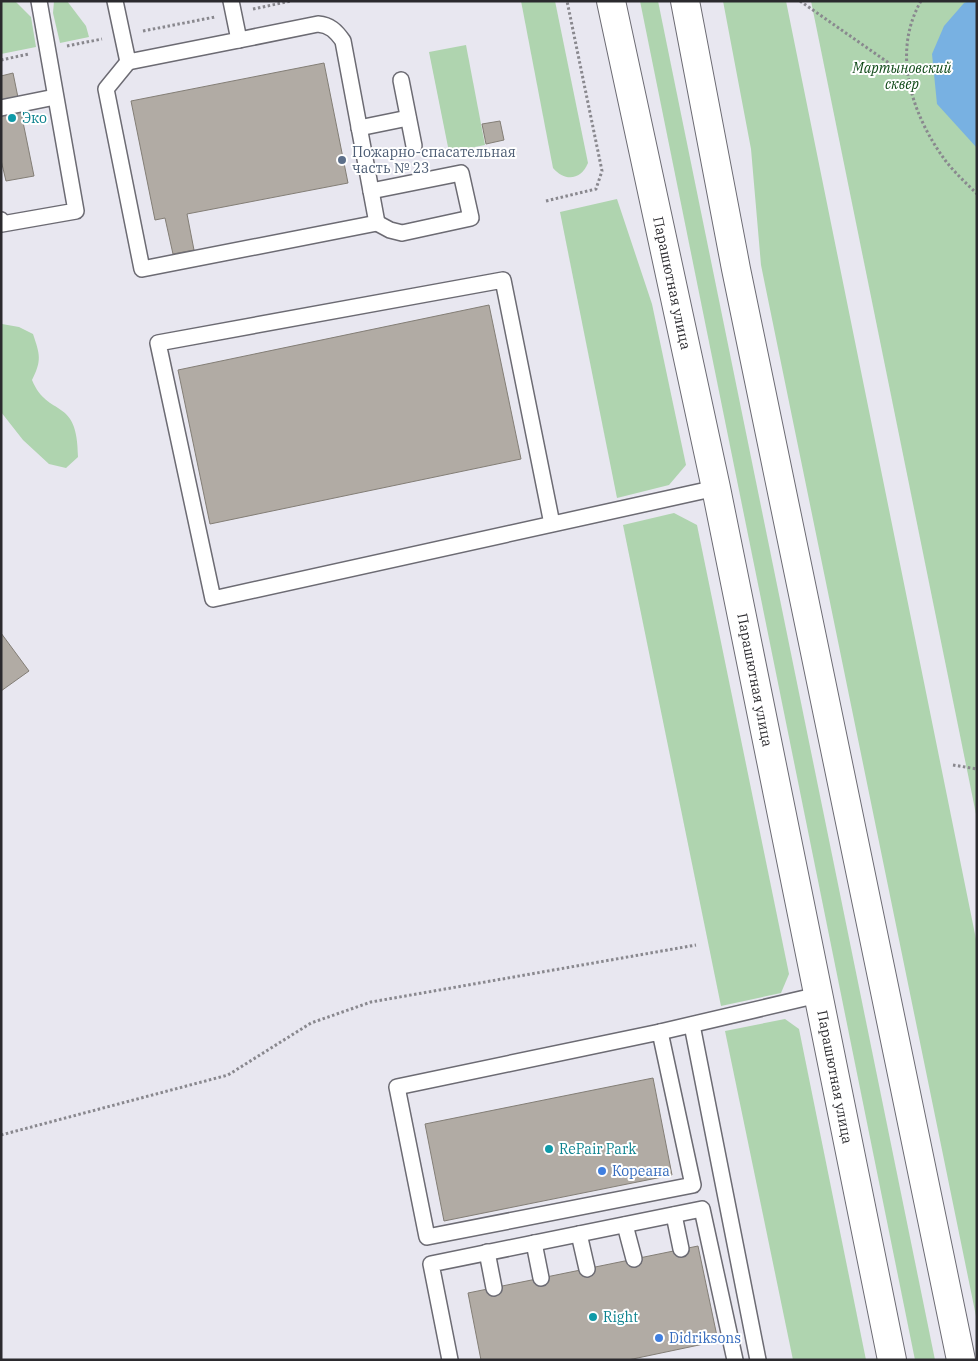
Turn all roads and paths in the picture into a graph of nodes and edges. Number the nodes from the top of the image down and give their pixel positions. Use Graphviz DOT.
graph roads {
  1 [pos="40,1"];
  2 [pos="115,1"];
  3 [pos="292,1"];
  4 [pos="567,1"];
  5 [pos="611,1"];
  6 [pos="685,1"];
  7 [pos="800,1"];
  8 [pos="921,1"];
  9 [pos="232,7"];
  10 [pos="122,35"];
  11 [pos="239,40"];
  12 [pos="50,50"];
  13 [pos="1,60"];
  14 [pos="128,62"];
  15 [pos="907,76"];
  16 [pos="401,80"];
  17 [pos="55,97"];
  18 [pos="1,108"];
  19 [pos="408,118"];
  20 [pos="359,128"];
  21 [pos="414,146"];
  22 [pos="371,191"];
  23 [pos="977,194"];
  24 [pos="546,201"];
  25 [pos="1,220"];
  26 [pos="377,223"];
  27 [pos="716,488"];
  28 [pos="552,524"];
  29 [pos="953,765"];
  30 [pos="977,769"];
  31 [pos="696,945"];
  32 [pos="818,995"];
  33 [pos="692,1025"];
  34 [pos="660,1032"];
  35 [pos="1,1135"];
  36 [pos="674,1215"];
  37 [pos="625,1225"];
  38 [pos="579,1234"];
  39 [pos="534,1243"];
  40 [pos="681,1249"];
  41 [pos="487,1252"];
  42 [pos="634,1259"];
  43 [pos="587,1269"];
  44 [pos="541,1278"];
  45 [pos="494,1288"];
  46 [pos="450,1360"];
  47 [pos="734,1360"];
  48 [pos="758,1360"];
  49 [pos="892,1360"];
  50 [pos="961,1360"];
  1 -- 12 [label="lane"];
  2 -- 10 [label="lane"];
  3 -- 9 [label="path"];
  4 -- 24 [label="path"];
  5 -- 27 [label="main road, Парашютная улица"];
  6 -- 50 [label="main road"];
  7 -- 15 [label="path"];
  8 -- 15 [label="path"];
  9 -- 10 [label="path"];
  9 -- 11 [label="lane"];
  10 -- 12 [label="path"];
  10 -- 14 [label="lane"];
  11 -- 14 [label="lane"];
  11 -- 20 [label="lane"];
  12 -- 13 [label="path"];
  12 -- 17 [label="lane"];
  14 -- 26 [label="lane"];
  15 -- 23 [label="path"];
  16 -- 19 [label="lane"];
  17 -- 18 [label="lane"];
  17 -- 25 [label="lane"];
  19 -- 20 [label="lane"];
  19 -- 21 [label="lane"];
  20 -- 22 [label="lane"];
  22 -- 26 [label="lane"];
  22 -- 26 [label="lane"];
  27 -- 28 [label="lane"];
  27 -- 32 [label="main road, Парашютная улица"];
  28 -- 28 [label="lane"];
  29 -- 30 [label="path"];
  31 -- 35 [label="path"];
  32 -- 33 [label="lane"];
  32 -- 49 [label="main road, Парашютная улица"];
  33 -- 34 [label="lane"];
  33 -- 48 [label="lane"];
  34 -- 34 [label="lane"];
  36 -- 37 [label="lane"];
  36 -- 40 [label="lane"];
  36 -- 47 [label="lane"];
  37 -- 38 [label="lane"];
  37 -- 42 [label="lane"];
  38 -- 39 [label="lane"];
  38 -- 43 [label="lane"];
  39 -- 41 [label="lane"];
  39 -- 44 [label="lane"];
  41 -- 45 [label="lane"];
  41 -- 46 [label="lane"];
}
